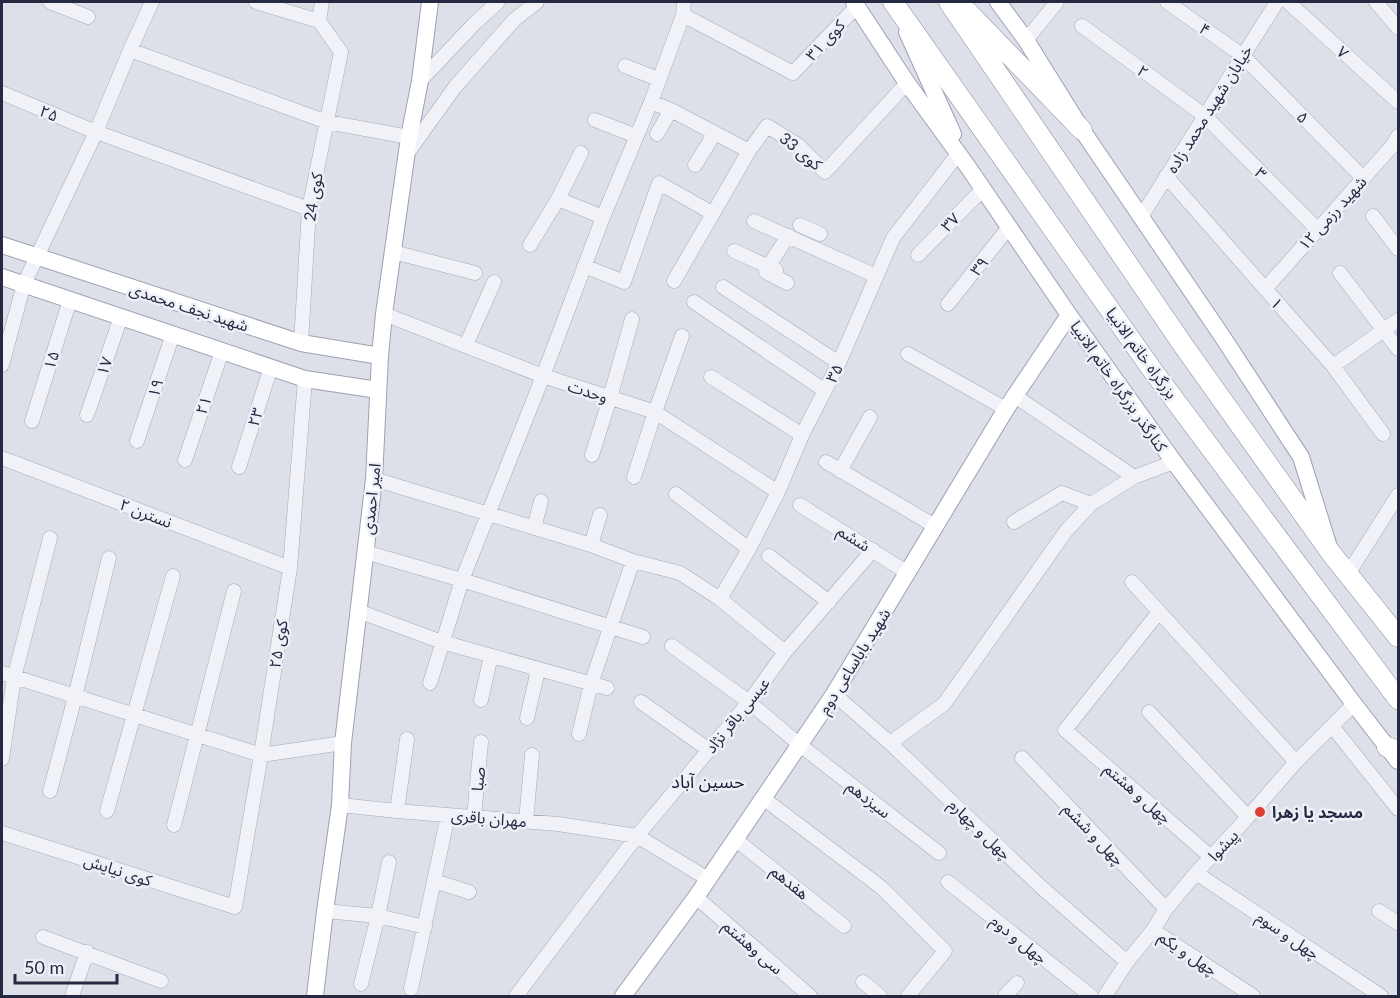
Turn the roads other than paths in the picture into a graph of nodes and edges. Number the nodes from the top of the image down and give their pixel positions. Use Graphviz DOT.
graph roads {
  1 [pos="50,2"];
  2 [pos="152,2"];
  3 [pos="256,2"];
  4 [pos="322,2"];
  5 [pos="430,2"];
  6 [pos="498,2"];
  7 [pos="537,2"];
  8 [pos="894,2"];
  9 [pos="950,2"];
  10 [pos="958,2"];
  11 [pos="998,2"];
  12 [pos="1057,2"];
  13 [pos="1167,2"];
  14 [pos="1277,2"];
  15 [pos="1288,2"];
  16 [pos="1376,2"];
  17 [pos="855,4"];
  18 [pos="683,8"];
  19 [pos="87,17"];
  20 [pos="318,21"];
  21 [pos="1082,26"];
  22 [pos="1398,27"];
  23 [pos="1026,40"];
  24 [pos="130,50"];
  25 [pos="1243,56"];
  26 [pos="625,66"];
  27 [pos="658,80"];
  28 [pos="420,81"];
  29 [pos="907,83"];
  30 [pos="2,93"];
  31 [pos="651,102"];
  32 [pos="1398,102"];
  33 [pos="671,110"];
  34 [pos="1205,116"];
  35 [pos="595,120"];
  36 [pos="327,122"];
  37 [pos="1082,130"];
  38 [pos="96,132"];
  39 [pos="715,133"];
  40 [pos="657,134"];
  41 [pos="636,136"];
  42 [pos="409,145"];
  43 [pos="1396,145"];
  44 [pos="748,151"];
  45 [pos="581,153"];
  46 [pos="963,160"];
  47 [pos="696,165"];
  48 [pos="1166,176"];
  49 [pos="1363,178"];
  50 [pos="983,189"];
  51 [pos="558,199"];
  52 [pos="309,209"];
  53 [pos="712,213"];
  54 [pos="1140,216"];
  55 [pos="1373,216"];
  56 [pos="603,217"];
  57 [pos="753,221"];
  58 [pos="1009,227"];
  59 [pos="1317,229"];
  60 [pos="820,234"];
  61 [pos="791,238"];
  62 [pos="2,245"];
  63 [pos="530,245"];
  64 [pos="1398,249"];
  65 [pos="734,251"];
  66 [pos="393,252"];
  67 [pos="918,255"];
  68 [pos="37,257"];
  69 [pos="584,266"];
  70 [pos="772,269"];
  71 [pos="475,273"];
  72 [pos="1340,273"];
  73 [pos="876,276"];
  74 [pos="2,277"];
  75 [pos="674,281"];
  76 [pos="494,282"];
  77 [pos="787,283"];
  78 [pos="24,284"];
  79 [pos="723,287"];
  80 [pos="1265,289"];
  81 [pos="70,300"];
  82 [pos="694,302"];
  83 [pos="948,304"];
  84 [pos="384,314"];
  85 [pos="1069,315"];
  86 [pos="121,317"];
  87 [pos="632,319"];
  88 [pos="1398,320"];
  89 [pos="1384,329"];
  90 [pos="173,334"];
  91 [pos="682,336"];
  92 [pos="301,343"];
  93 [pos="466,345"];
  94 [pos="1398,349"];
  95 [pos="222,351"];
  96 [pos="908,354"];
  97 [pos="380,356"];
  98 [pos="839,363"];
  99 [pos="2,365"];
  100 [pos="1333,366"];
  101 [pos="271,368"];
  102 [pos="543,376"];
  103 [pos="711,377"];
  104 [pos="305,379"];
  105 [pos="378,390"];
  106 [pos="824,390"];
  107 [pos="610,398"];
  108 [pos="1011,402"];
  109 [pos="655,412"];
  110 [pos="87,415"];
  111 [pos="870,417"];
  112 [pos="32,421"];
  113 [pos="1383,434"];
  114 [pos="802,435"];
  115 [pos="137,441"];
  116 [pos="592,455"];
  117 [pos="2,458"];
  118 [pos="185,460"];
  119 [pos="826,462"];
  120 [pos="1174,462"];
  121 [pos="239,467"];
  122 [pos="840,471"];
  123 [pos="634,477"];
  124 [pos="1134,477"];
  125 [pos="374,479"];
  126 [pos="778,492"];
  127 [pos="676,494"];
  128 [pos="1398,495"];
  129 [pos="541,501"];
  130 [pos="1091,504"];
  131 [pos="800,505"];
  132 [pos="487,515"];
  133 [pos="600,515"];
  134 [pos="1014,522"];
  135 [pos="935,526"];
  136 [pos="534,528"];
  137 [pos="50,538"];
  138 [pos="591,545"];
  139 [pos="749,549"];
  140 [pos="873,550"];
  141 [pos="365,552"];
  142 [pos="1331,553"];
  143 [pos="769,556"];
  144 [pos="109,558"];
  145 [pos="633,561"];
  146 [pos="290,568"];
  147 [pos="908,573"];
  148 [pos="1348,574"];
  149 [pos="173,576"];
  150 [pos="462,580"];
  151 [pos="1132,582"];
  152 [pos="234,591"];
  153 [pos="720,599"];
  154 [pos="829,602"];
  155 [pos="358,611"];
  156 [pos="1159,612"];
  157 [pos="611,627"];
  158 [pos="643,637"];
  159 [pos="1398,637"];
  160 [pos="442,642"];
  161 [pos="672,646"];
  162 [pos="785,652"];
  163 [pos="491,656"];
  164 [pos="538,670"];
  165 [pos="8,676"];
  166 [pos="430,683"];
  167 [pos="591,684"];
  168 [pos="607,688"];
  169 [pos="834,694"];
  170 [pos="75,697"];
  171 [pos="1398,699"];
  172 [pos="481,700"];
  173 [pos="641,702"];
  174 [pos="749,702"];
  175 [pos="1354,704"];
  176 [pos="1149,712"];
  177 [pos="135,715"];
  178 [pos="527,718"];
  179 [pos="1332,726"];
  180 [pos="579,734"];
  181 [pos="197,735"];
  182 [pos="407,739"];
  183 [pos="343,742"];
  184 [pos="481,742"];
  185 [pos="890,743"];
  186 [pos="800,745"];
  187 [pos="709,750"];
  188 [pos="1395,753"];
  189 [pos="261,755"];
  190 [pos="532,755"];
  191 [pos="1022,758"];
  192 [pos="2,759"];
  193 [pos="1296,762"];
  194 [pos="50,791"];
  195 [pos="763,798"];
  196 [pos="340,805"];
  197 [pos="1398,809"];
  198 [pos="107,811"];
  199 [pos="398,811"];
  200 [pos="448,815"];
  201 [pos="474,817"];
  202 [pos="1248,817"];
  203 [pos="526,821"];
  204 [pos="174,825"];
  205 [pos="2,833"];
  206 [pos="637,836"];
  207 [pos="735,839"];
  208 [pos="939,854"];
  209 [pos="1211,857"];
  210 [pos="389,862"];
  211 [pos="1196,873"];
  212 [pos="708,879"];
  213 [pos="434,881"];
  214 [pos="948,882"];
  215 [pos="469,892"];
  216 [pos="696,897"];
  217 [pos="235,908"];
  218 [pos="1166,909"];
  219 [pos="325,911"];
  220 [pos="1379,911"];
  221 [pos="378,916"];
  222 [pos="1398,923"];
  223 [pos="844,926"];
  224 [pos="425,927"];
  225 [pos="1152,930"];
  226 [pos="43,937"];
  227 [pos="87,952"];
  228 [pos="1127,962"];
  229 [pos="161,981"];
  230 [pos="863,982"];
  231 [pos="1017,983"];
  232 [pos="361,984"];
  233 [pos="411,989"];
  234 [pos="72,996"];
  235 [pos="315,996"];
  236 [pos="516,996"];
  237 [pos="622,996"];
  238 [pos="810,996"];
  239 [pos="880,996"];
  240 [pos="908,996"];
  241 [pos="1005,996"];
  242 [pos="1091,996"];
  243 [pos="1105,996"];
  244 [pos="1253,996"];
  245 [pos="1381,996"];
  1 -- 19 [label="street"];
  2 -- 24 [label="street"];
  3 -- 20 [label="street"];
  4 -- 20 [label="street"];
  5 -- 28 [label="main road, امیر احمدی"];
  6 -- 28 [label="street"];
  7 -- 42 [label="street"];
  8 -- 46 [label="main road"];
  8 -- 171 [label="highway, بزرگراه خاتم الانبیا"];
  9 -- 142 [label="highway"];
  10 -- 37 [label="highway"];
  11 -- 23 [label="main road"];
  12 -- 23 [label="street"];
  13 -- 25 [label="street, ۴"];
  14 -- 25 [label="street, خیابان شهید محمد زاده"];
  15 -- 32 [label="street, ۷"];
  16 -- 22 [label="street"];
  17 -- 18 [label="street, کوی ۳۱"];
  17 -- 29 [label="main road, کنارگذر بزرگراه خاتم الانبیا"];
  18 -- 27 [label="street"];
  20 -- 36 [label="street, کوی 24"];
  21 -- 34 [label="street, ۲"];
  23 -- 37 [label="main road"];
  24 -- 36 [label="street"];
  24 -- 38 [label="street"];
  25 -- 34 [label="street, خیابان شهید محمد زاده"];
  25 -- 49 [label="street, ۵"];
  26 -- 27 [label="street"];
  27 -- 31 [label="street"];
  28 -- 42 [label="main road, امیر احمدی"];
  29 -- 44 [label="street, کوی 33"];
  29 -- 46 [label="main road, کنارگذر بزرگراه خاتم الانبیا"];
  30 -- 38 [label="street, ۲۵"];
  31 -- 33 [label="street"];
  31 -- 41 [label="street"];
  33 -- 39 [label="street"];
  33 -- 40 [label="street"];
  34 -- 48 [label="street, خیابان شهید محمد زاده"];
  34 -- 59 [label="street, ۳"];
  35 -- 41 [label="street"];
  36 -- 42 [label="street"];
  36 -- 52 [label="street, کوی 24"];
  37 -- 54 [label="main road"];
  38 -- 52 [label="street, ۲۵"];
  38 -- 68 [label="street"];
  39 -- 44 [label="street"];
  39 -- 47 [label="street"];
  41 -- 56 [label="street"];
  42 -- 66 [label="main road, امیر احمدی"];
  43 -- 49 [label="street, شهید رزمی ۱۲"];
  44 -- 53 [label="street, کوی 33"];
  45 -- 51 [label="street"];
  46 -- 50 [label="main road, کنارگذر بزرگراه خاتم الانبیا"];
  46 -- 73 [label="street, ۳۵"];
  48 -- 54 [label="street, خیابان شهید محمد زاده"];
  48 -- 80 [label="street, ۱"];
  49 -- 59 [label="street, شهید رزمی ۱۲"];
  50 -- 58 [label="main road, کنارگذر بزرگراه خاتم الانبیا"];
  50 -- 67 [label="street, ۳۷"];
  51 -- 56 [label="street"];
  51 -- 63 [label="street"];
  52 -- 92 [label="street, کوی 24"];
  53 -- 69 [label="street"];
  53 -- 75 [label="street, کوی 33"];
  54 -- 142 [label="main road"];
  55 -- 64 [label="street"];
  56 -- 69 [label="street"];
  57 -- 61 [label="street"];
  58 -- 83 [label="street, ۳۹"];
  58 -- 85 [label="main road, کنارگذر بزرگراه خاتم الانبیا"];
  59 -- 80 [label="street, شهید رزمی ۱۲"];
  60 -- 61 [label="street"];
  61 -- 70 [label="street"];
  61 -- 73 [label="street"];
  62 -- 68 [label="main road, شهید نجف محمدی"];
  65 -- 70 [label="street"];
  66 -- 71 [label="street"];
  66 -- 84 [label="main road, امیر احمدی"];
  68 -- 78 [label="street"];
  68 -- 92 [label="main road, شهید نجف محمدی"];
  69 -- 102 [label="street"];
  70 -- 77 [label="street"];
  72 -- 89 [label="street"];
  73 -- 98 [label="street, ۳۵"];
  74 -- 78 [label="main road, شهید نجف محمدی"];
  76 -- 93 [label="street"];
  78 -- 81 [label="main road, شهید نجف محمدی"];
  78 -- 99 [label="street"];
  79 -- 98 [label="street"];
  80 -- 100 [label="street, ۱"];
  81 -- 86 [label="main road, شهید نجف محمدی"];
  81 -- 112 [label="street, ۱۵"];
  82 -- 106 [label="street"];
  84 -- 93 [label="street, وحدت"];
  84 -- 97 [label="main road, امیر احمدی"];
  85 -- 108 [label="main road, شهید باباساعی دوم"];
  85 -- 120 [label="main road, کنارگذر بزرگراه خاتم الانبیا"];
  86 -- 90 [label="main road, شهید نجف محمدی"];
  86 -- 110 [label="street, ۱۷"];
  87 -- 107 [label="street"];
  88 -- 89 [label="street"];
  89 -- 94 [label="street"];
  89 -- 100 [label="street"];
  90 -- 95 [label="main road, شهید نجف محمدی"];
  90 -- 115 [label="street, ۱۹"];
  91 -- 109 [label="street"];
  92 -- 97 [label="main road, شهید نجف محمدی"];
  93 -- 102 [label="street, وحدت"];
  95 -- 101 [label="main road, شهید نجف محمدی"];
  95 -- 118 [label="street, ۲۱"];
  96 -- 108 [label="street"];
  97 -- 105 [label="main road, امیر احمدی"];
  98 -- 106 [label="street, ۳۵"];
  100 -- 113 [label="street, ۱"];
  101 -- 104 [label="main road, شهید نجف محمدی"];
  101 -- 121 [label="street, ۲۳"];
  102 -- 107 [label="street, وحدت"];
  102 -- 132 [label="street"];
  103 -- 114 [label="street"];
  104 -- 105 [label="main road, شهید نجف محمدی"];
  104 -- 146 [label="street, کوی ۲۵"];
  105 -- 125 [label="main road, امیر احمدی"];
  106 -- 114 [label="street, ۳۵"];
  107 -- 109 [label="street, وحدت"];
  107 -- 116 [label="street"];
  108 -- 124 [label="street"];
  108 -- 135 [label="main road, شهید باباساعی دوم"];
  109 -- 123 [label="street"];
  109 -- 126 [label="street, وحدت"];
  111 -- 122 [label="street"];
  114 -- 126 [label="street, ۳۵"];
  117 -- 146 [label="street, نسترن ۲"];
  119 -- 122 [label="street"];
  120 -- 124 [label="street"];
  120 -- 175 [label="main road, کنارگذر بزرگراه خاتم الانبیا"];
  122 -- 135 [label="street"];
  124 -- 130 [label="street"];
  125 -- 132 [label="street"];
  125 -- 141 [label="main road, امیر احمدی"];
  126 -- 139 [label="street, ۳۵"];
  127 -- 139 [label="street"];
  128 -- 148 [label="street"];
  129 -- 136 [label="street"];
  130 -- 134 [label="street"];
  130 -- 185 [label="street"];
  131 -- 140 [label="street, ششم"];
  132 -- 136 [label="street"];
  132 -- 150 [label="street"];
  133 -- 138 [label="street"];
  135 -- 147 [label="main road, شهید باباساعی دوم"];
  136 -- 138 [label="street"];
  137 -- 165 [label="street"];
  138 -- 145 [label="street"];
  139 -- 153 [label="street, ۳۵"];
  140 -- 147 [label="street, ششم"];
  140 -- 154 [label="street, عیسی باقر نژاد"];
  141 -- 150 [label="street"];
  141 -- 155 [label="main road, امیر احمدی"];
  142 -- 148 [label="highway"];
  143 -- 154 [label="street"];
  144 -- 170 [label="street"];
  145 -- 153 [label="street"];
  145 -- 157 [label="street"];
  146 -- 189 [label="street, کوی ۲۵"];
  147 -- 169 [label="main road, شهید باباساعی دوم"];
  148 -- 159 [label="highway"];
  149 -- 177 [label="street"];
  150 -- 157 [label="street"];
  150 -- 160 [label="street"];
  151 -- 156 [label="street"];
  152 -- 181 [label="street"];
  153 -- 162 [label="street"];
  154 -- 162 [label="street, عیسی باقر نژاد"];
  155 -- 160 [label="street"];
  155 -- 183 [label="main road, امیر احمدی"];
  156 -- 193 [label="street"];
  156 -- 209 [label="street, چهل و هشتم"];
  157 -- 158 [label="street"];
  157 -- 167 [label="street"];
  160 -- 163 [label="street"];
  160 -- 166 [label="street"];
  161 -- 174 [label="street, سیزدهم"];
  162 -- 174 [label="street, عیسی باقر نژاد"];
  163 -- 164 [label="street"];
  163 -- 172 [label="street"];
  164 -- 167 [label="street"];
  164 -- 178 [label="street"];
  165 -- 170 [label="street"];
  165 -- 192 [label="street"];
  167 -- 168 [label="street"];
  167 -- 180 [label="street"];
  169 -- 185 [label="street, چهل و چهارم"];
  169 -- 186 [label="main road, شهید باباساعی دوم"];
  170 -- 177 [label="street"];
  170 -- 194 [label="street"];
  173 -- 187 [label="street"];
  174 -- 186 [label="street, سیزدهم"];
  174 -- 187 [label="street, عیسی باقر نژاد"];
  175 -- 179 [label="street, پیشوا"];
  175 -- 188 [label="main road, کنارگذر بزرگراه خاتم الانبیا"];
  176 -- 202 [label="street"];
  177 -- 181 [label="street"];
  177 -- 198 [label="street"];
  179 -- 193 [label="street, پیشوا"];
  179 -- 197 [label="street"];
  181 -- 189 [label="street"];
  181 -- 204 [label="street"];
  182 -- 199 [label="street"];
  183 -- 189 [label="street"];
  183 -- 196 [label="main road, امیر احمدی"];
  184 -- 201 [label="street, صبا"];
  185 -- 228 [label="street, چهل و چهارم"];
  186 -- 195 [label="main road, شهید باباساعی دوم"];
  186 -- 208 [label="street, سیزدهم"];
  187 -- 206 [label="street, عیسی باقر نژاد"];
  189 -- 217 [label="street, کوی ۲۵"];
  190 -- 203 [label="street"];
  191 -- 218 [label="street, چهل و ششم"];
  193 -- 202 [label="street, پیشوا"];
  195 -- 207 [label="main road, شهید باباساعی دوم"];
  195 -- 240 [label="street"];
  196 -- 199 [label="street, مهران باقری"];
  196 -- 219 [label="main road, امیر احمدی"];
  199 -- 200 [label="street, مهران باقری"];
  200 -- 201 [label="street, مهران باقری"];
  200 -- 213 [label="street"];
  201 -- 203 [label="street, مهران باقری"];
  202 -- 209 [label="street, پیشوا"];
  203 -- 206 [label="street, مهران باقری"];
  205 -- 217 [label="street, کوی نیایش"];
  206 -- 212 [label="street"];
  206 -- 236 [label="street, عیسی باقر نژاد"];
  207 -- 212 [label="main road, شهید باباساعی دوم"];
  207 -- 223 [label="street, هفدهم"];
  209 -- 211 [label="street, پیشوا"];
  210 -- 221 [label="street"];
  211 -- 218 [label="street, پیشوا"];
  211 -- 245 [label="street, چهل و سوم"];
  212 -- 216 [label="main road, شهید باباساعی دوم"];
  213 -- 215 [label="street"];
  213 -- 224 [label="street"];
  214 -- 242 [label="street, چهل و دوم"];
  216 -- 237 [label="main road, شهید باباساعی دوم"];
  216 -- 238 [label="street, سی وهشتم"];
  218 -- 225 [label="street, پیشوا"];
  219 -- 221 [label="street"];
  219 -- 235 [label="main road, امیر احمدی"];
  220 -- 222 [label="street"];
  221 -- 224 [label="street"];
  221 -- 232 [label="street"];
  224 -- 233 [label="street"];
  225 -- 228 [label="street, پیشوا"];
  225 -- 244 [label="street, چهل و یکم"];
  226 -- 227 [label="street"];
  227 -- 229 [label="street"];
  227 -- 234 [label="street"];
  228 -- 243 [label="street, پیشوا"];
  230 -- 239 [label="street"];
  231 -- 241 [label="street"];
}
